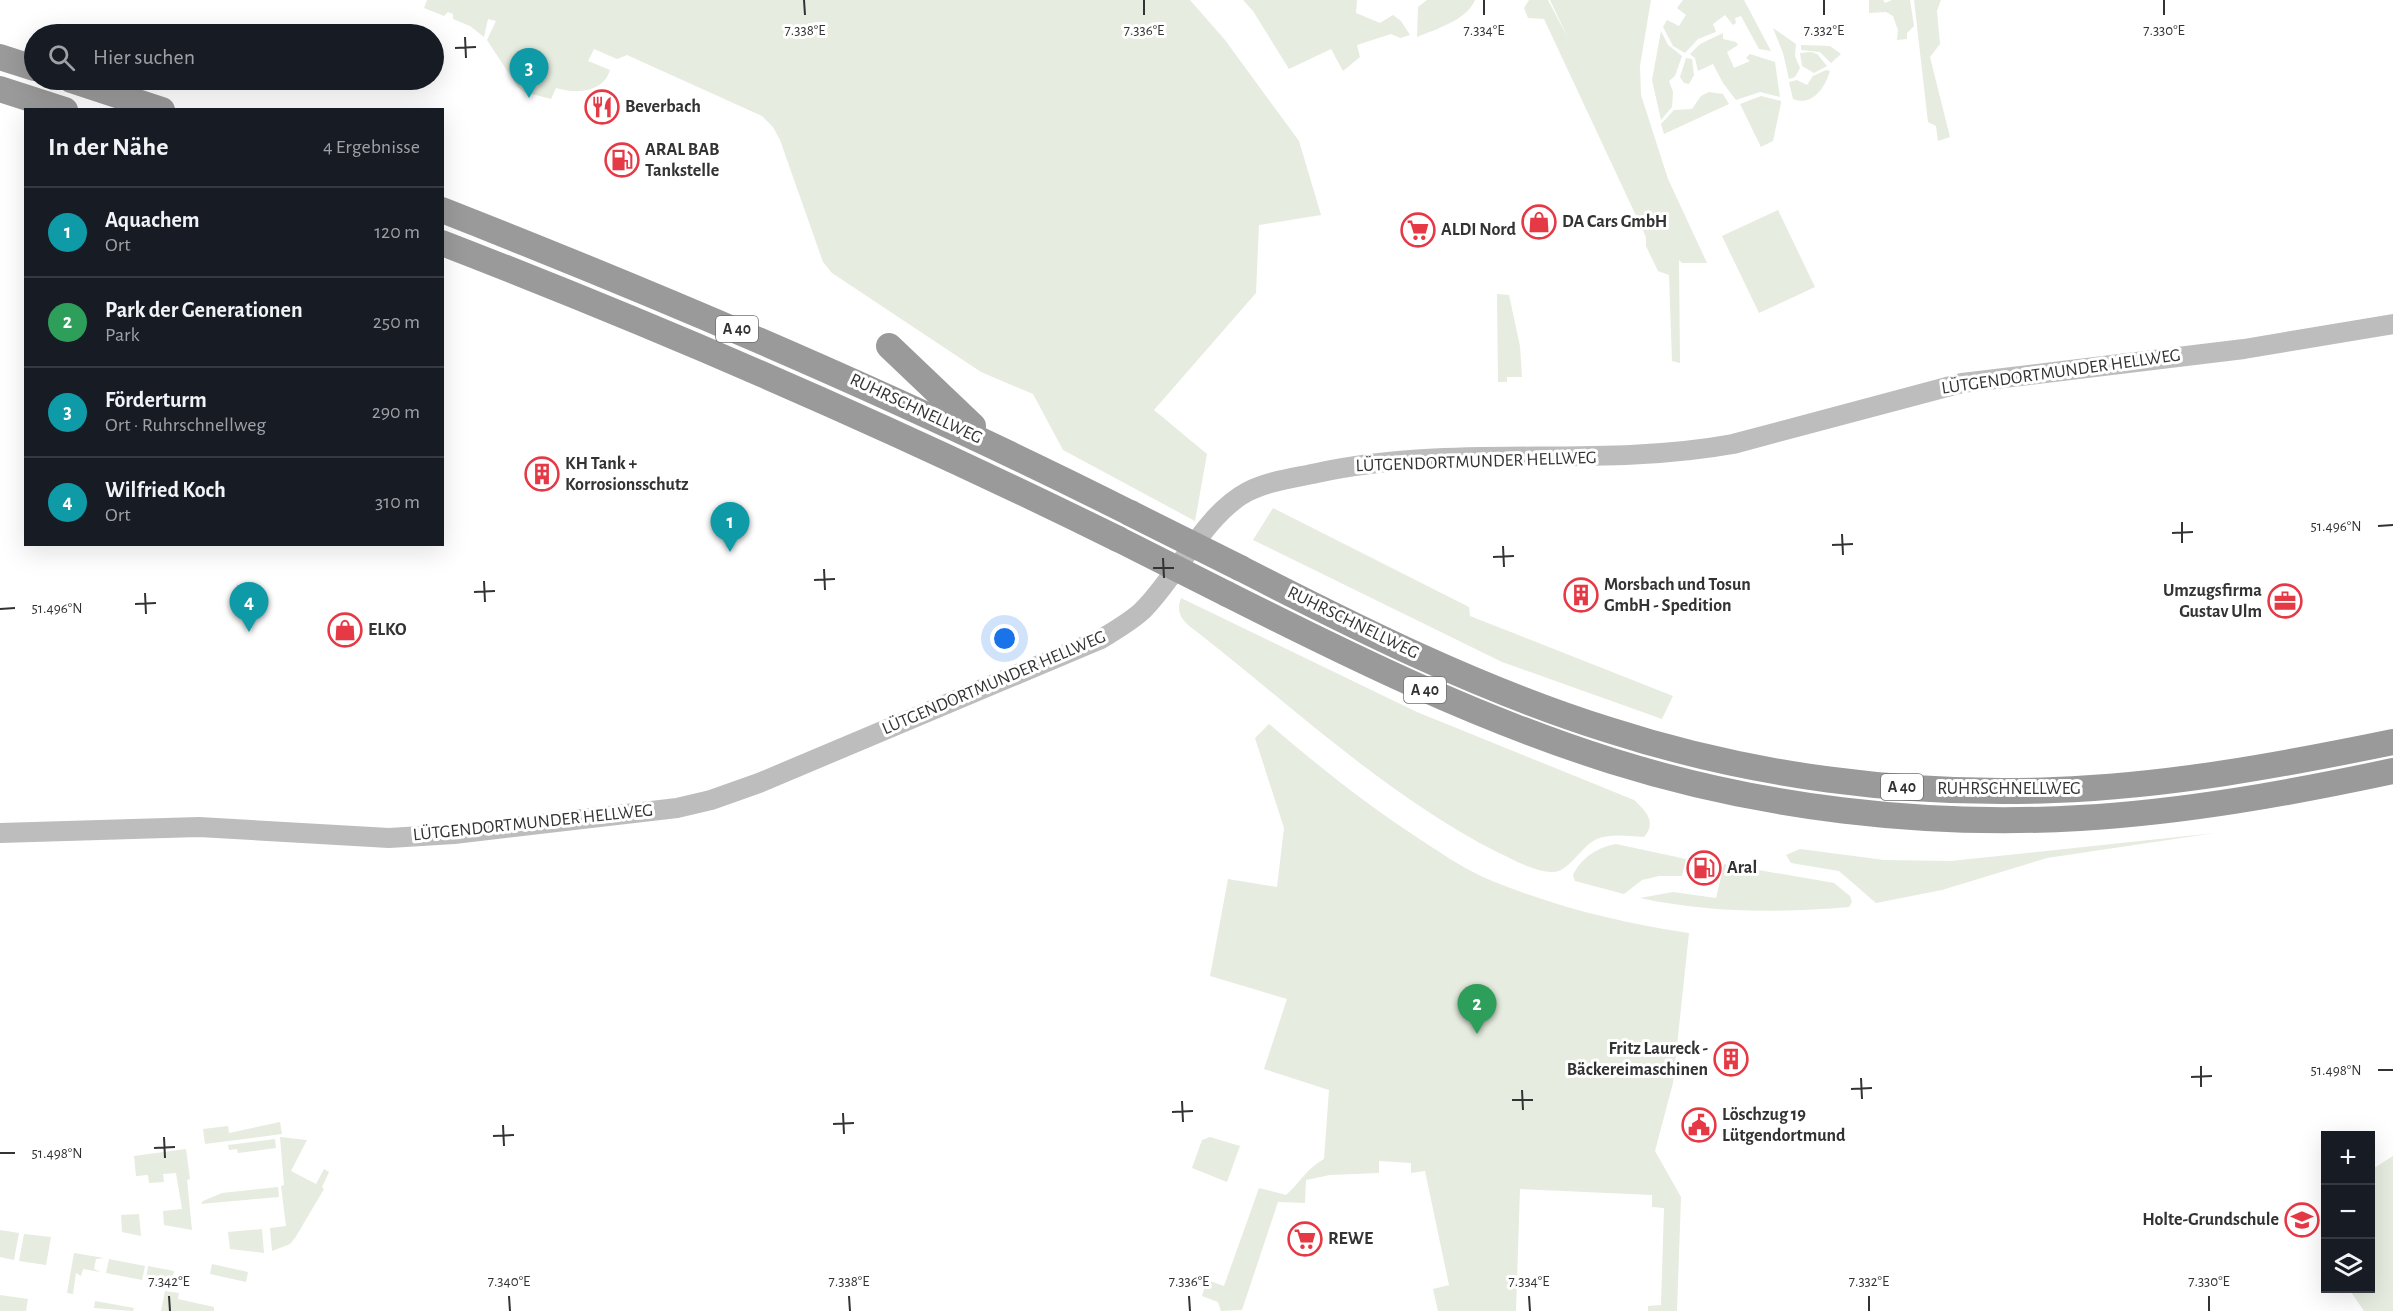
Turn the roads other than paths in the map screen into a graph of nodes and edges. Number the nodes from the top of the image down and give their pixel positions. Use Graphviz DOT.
graph roads {
  1 [pos="0,57"];
  2 [pos="24,65"];
  3 [pos="0,89"];
  4 [pos="101,90"];
  5 [pos="59,108"];
  6 [pos="156,108"];
  7 [pos="444,211"];
  8 [pos="444,244"];
  9 [pos="2393,324"];
  10 [pos="889,346"];
  11 [pos="1026,460"];
  12 [pos="2393,741"];
  13 [pos="2393,771"];
  14 [pos="0,833"];
  1 -- 2 [label="highway"];
  3 -- 5 [label="highway"];
  4 -- 6 [label="highway"];
  7 -- 11 [label="highway, RUHRSCHNELLWEG / A 40"];
  8 -- 13 [label="highway, RUHRSCHNELLWEG / A 40, bridge"];
  9 -- 14 [label="main road, LÜTGENDORTMUNDER HELLWEG"];
  10 -- 11 [label="highway"];
  11 -- 12 [label="highway, RUHRSCHNELLWEG / A 40, bridge"];
}
